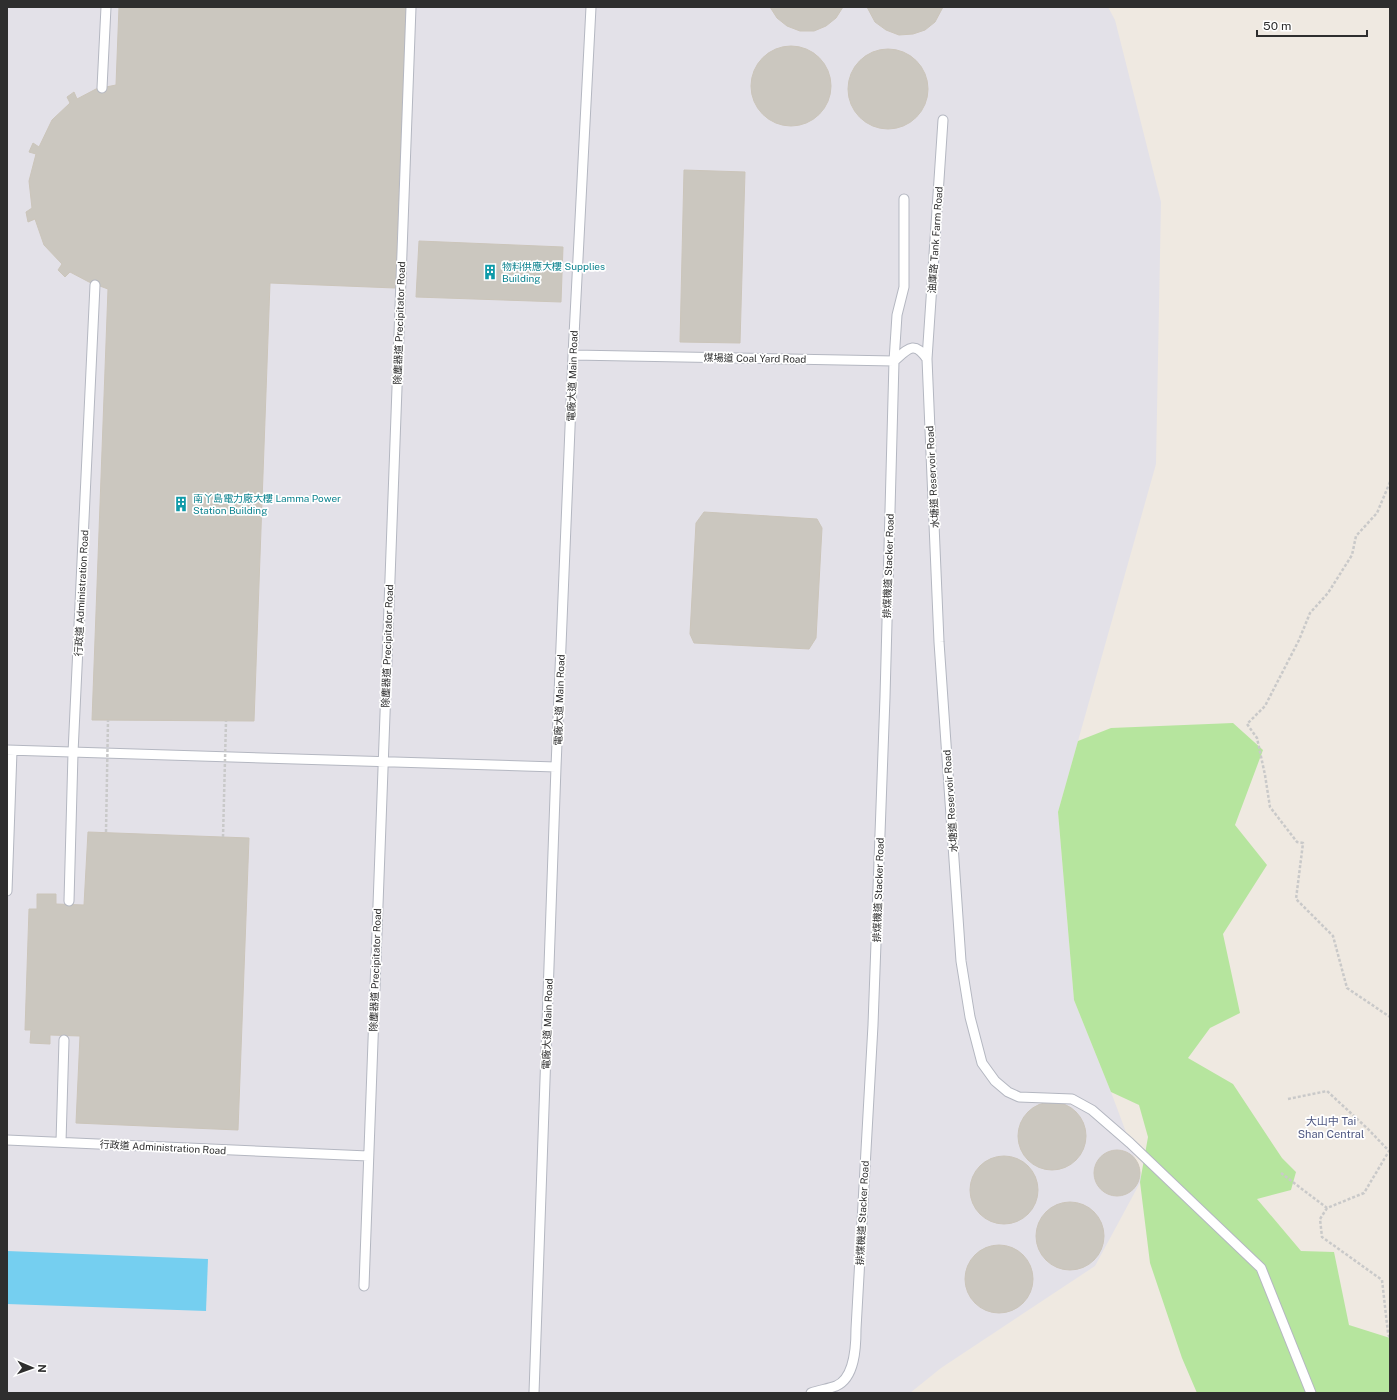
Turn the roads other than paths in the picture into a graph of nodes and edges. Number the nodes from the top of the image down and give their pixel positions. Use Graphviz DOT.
graph roads {
  1 [pos="106,7"];
  2 [pos="411,7"];
  3 [pos="591,7"];
  4 [pos="102,88"];
  5 [pos="943,120"];
  6 [pos="904,198"];
  7 [pos="95,285"];
  8 [pos="573,354"];
  9 [pos="927,359"];
  10 [pos="894,361"];
  11 [pos="10,750"];
  12 [pos="73,753"];
  13 [pos="382,761"];
  14 [pos="556,767"];
  15 [pos="7,891"];
  16 [pos="68,901"];
  17 [pos="64,1040"];
  18 [pos="7,1140"];
  19 [pos="61,1142"];
  20 [pos="368,1156"];
  21 [pos="364,1286"];
  22 [pos="534,1393"];
  23 [pos="812,1393"];
  24 [pos="1311,1393"];
  1 -- 4 [label="lane"];
  2 -- 13 [label="lane, 除塵器道 Precipitator Road"];
  3 -- 8 [label="lane, 電廠大道 Main Road"];
  5 -- 9 [label="lane, 油庫路 Tank Farm Road"];
  6 -- 10 [label="lane, 排煤機道 Stacker Road"];
  7 -- 12 [label="lane, 行政道 Administration Road"];
  8 -- 10 [label="lane, 煤場道 Coal Yard Road"];
  8 -- 14 [label="lane, 電廠大道 Main Road"];
  9 -- 10 [label="lane"];
  9 -- 24 [label="lane, 水塘道 Reservoir Road"];
  10 -- 23 [label="lane, 排煤機道 Stacker Road"];
  11 -- 12 [label="lane"];
  11 -- 15 [label="lane"];
  12 -- 13 [label="lane"];
  12 -- 16 [label="lane, 行政道 Administration Road"];
  13 -- 14 [label="lane"];
  13 -- 20 [label="lane, 除塵器道 Precipitator Road"];
  14 -- 22 [label="lane, 電廠大道 Main Road"];
  17 -- 19 [label="lane"];
  18 -- 19 [label="lane, 行政道 Administration Road"];
  19 -- 20 [label="lane, 行政道 Administration Road"];
  20 -- 21 [label="lane, 除塵器道 Precipitator Road"];
}
